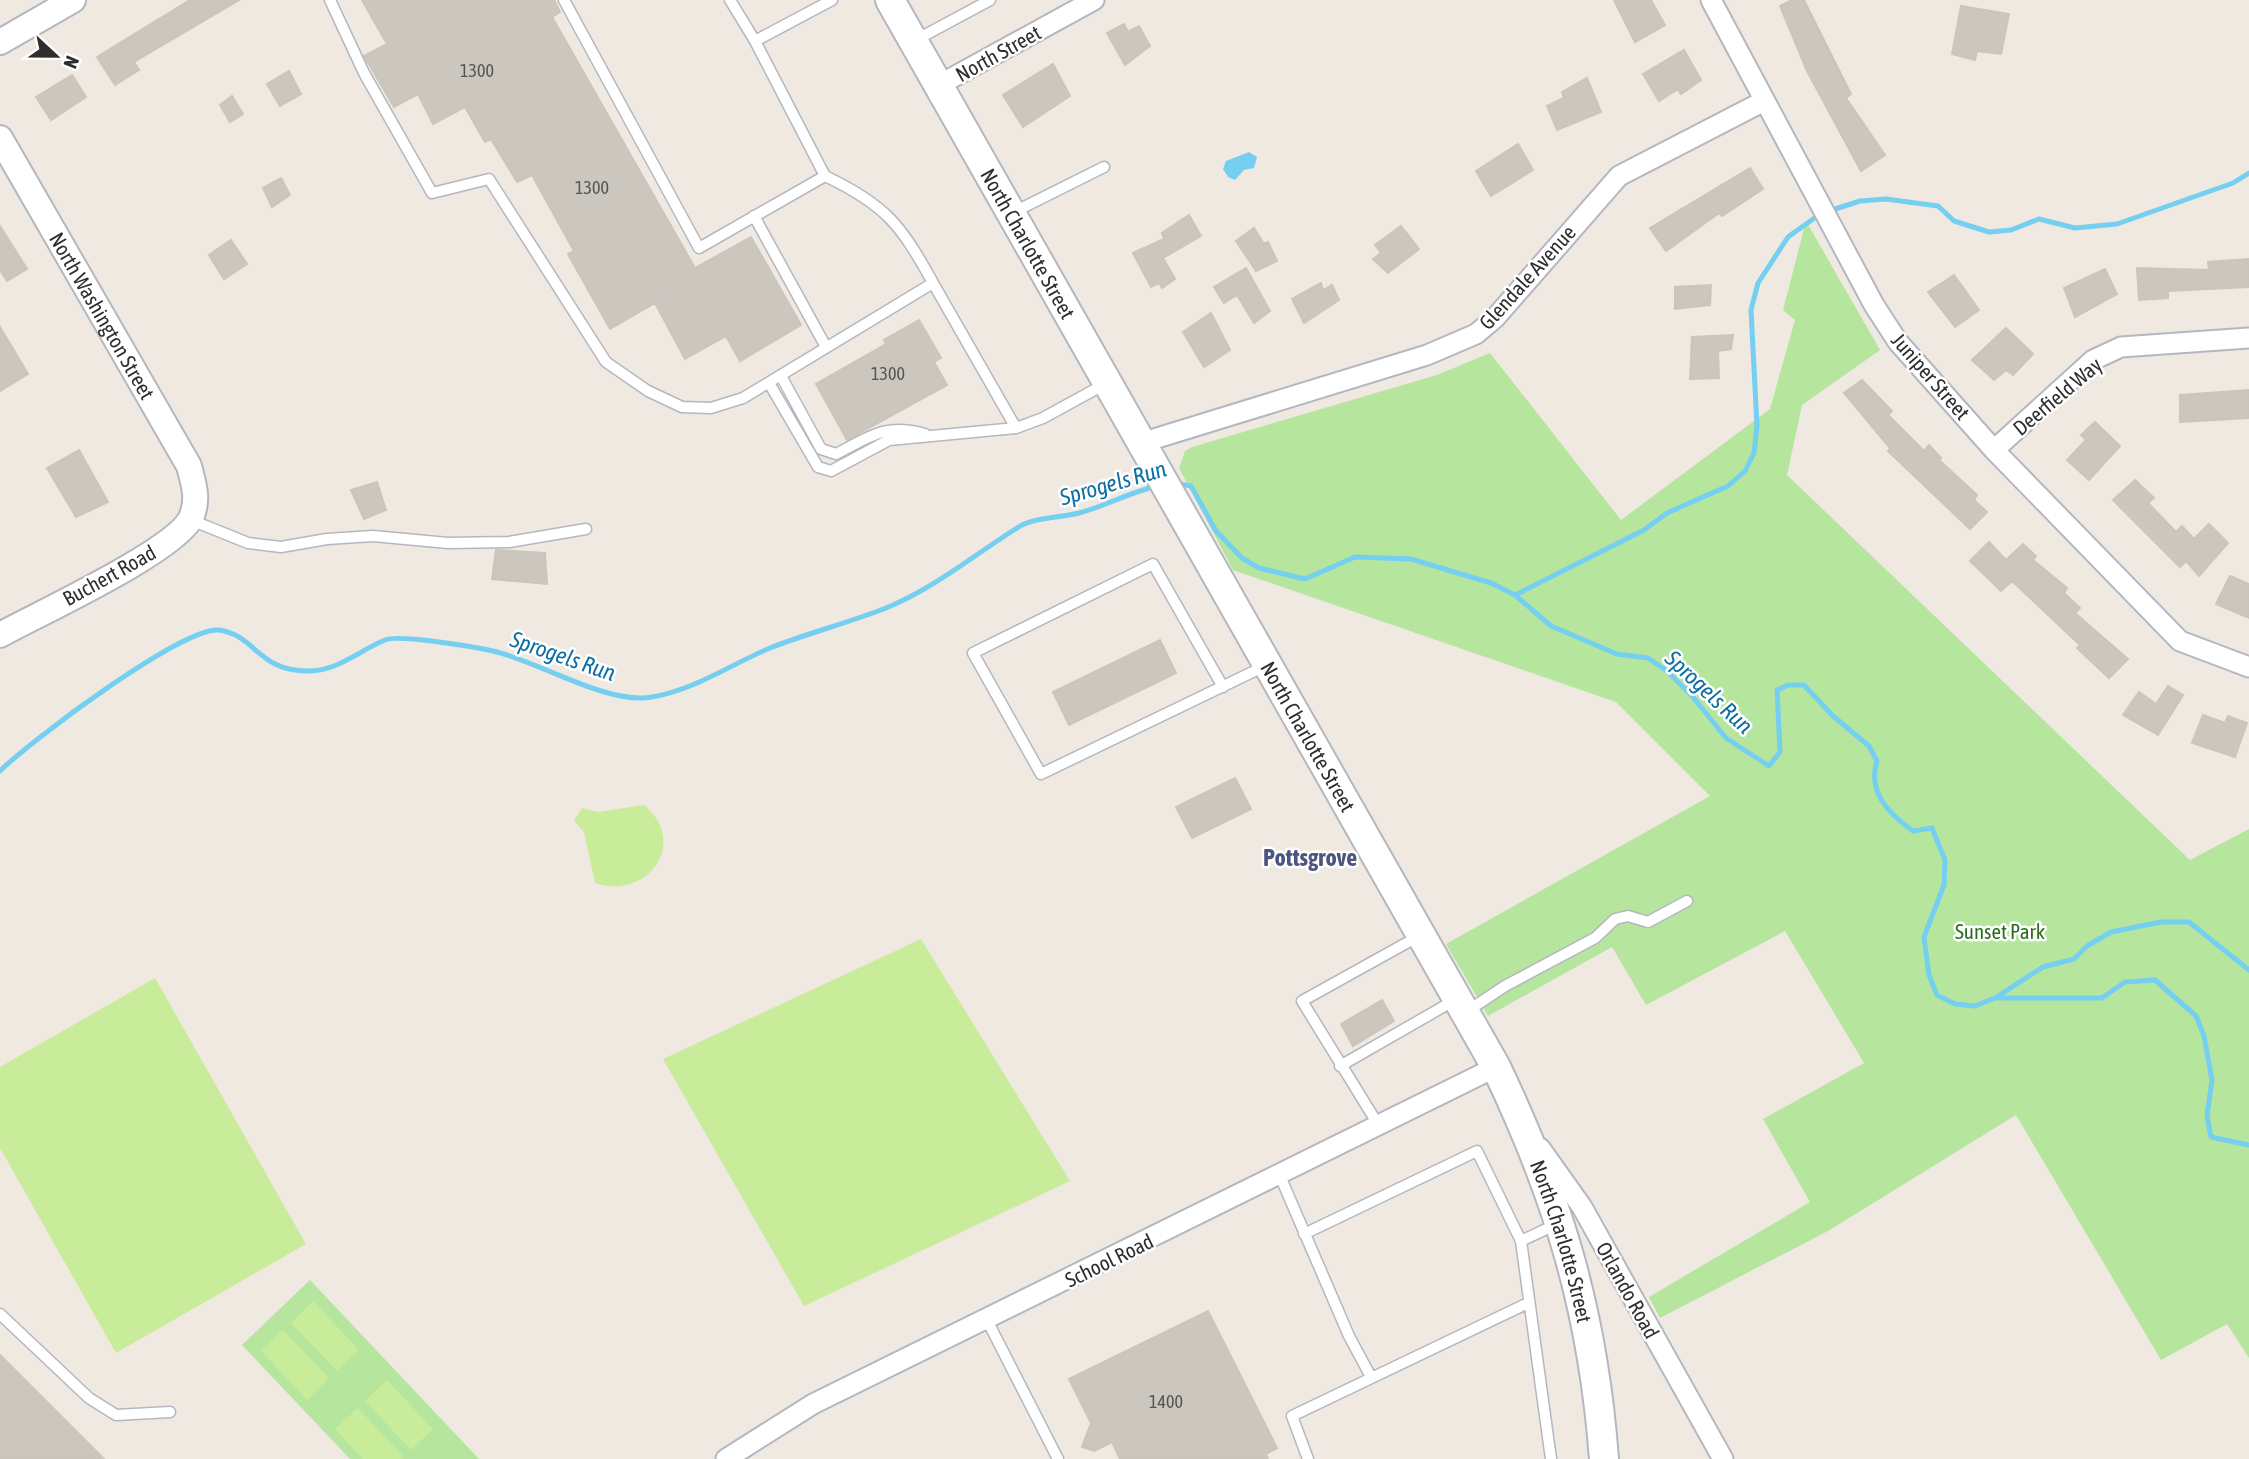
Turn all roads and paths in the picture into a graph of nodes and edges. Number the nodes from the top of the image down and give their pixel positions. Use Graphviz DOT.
graph roads {
  1 [pos="73,0"];
  2 [pos="330,0"];
  3 [pos="564,0"];
  4 [pos="730,0"];
  5 [pos="832,0"];
  6 [pos="890,0"];
  7 [pos="990,0"];
  8 [pos="1094,0"];
  9 [pos="1711,0"];
  10 [pos="0,41"];
  11 [pos="755,41"];
  12 [pos="914,41"];
  13 [pos="939,85"];
  14 [pos="1764,101"];
  15 [pos="0,138"];
  16 [pos="1104,167"];
  17 [pos="825,176"];
  18 [pos="1012,213"];
  19 [pos="754,216"];
  20 [pos="933,283"];
  21 [pos="2249,338"];
  22 [pos="826,347"];
  23 [pos="781,376"];
  24 [pos="1109,382"];
  25 [pos="769,383"];
  26 [pos="1016,428"];
  27 [pos="931,436"];
  28 [pos="1144,442"];
  29 [pos="1994,450"];
  30 [pos="190,520"];
  31 [pos="586,529"];
  32 [pos="0,635"];
  33 [pos="1268,664"];
  34 [pos="2249,667"];
  35 [pos="1223,687"];
  36 [pos="1687,901"];
  37 [pos="1422,934"];
  38 [pos="1462,1005"];
  39 [pos="1340,1066"];
  40 [pos="1496,1067"];
  41 [pos="1379,1126"];
  42 [pos="1525,1127"];
  43 [pos="1280,1176"];
  44 [pos="1561,1222"];
  45 [pos="1304,1234"];
  46 [pos="1521,1241"];
  47 [pos="1528,1303"];
  48 [pos="0,1314"];
  49 [pos="986,1321"];
  50 [pos="1371,1377"];
  51 [pos="170,1412"];
  52 [pos="726,1459"];
  53 [pos="1058,1459"];
  54 [pos="1308,1459"];
  55 [pos="1551,1459"];
  56 [pos="1604,1459"];
  57 [pos="1723,1459"];
  1 -- 10 [label="street"];
  2 -- 25 [label="lane"];
  3 -- 19 [label="lane"];
  4 -- 11 [label="lane"];
  5 -- 11 [label="lane"];
  6 -- 12 [label="main road, North Charlotte Street"];
  7 -- 12 [label="lane"];
  8 -- 13 [label="street, North Street"];
  9 -- 14 [label="street, Juniper Street"];
  11 -- 17 [label="lane"];
  12 -- 13 [label="main road, North Charlotte Street"];
  13 -- 18 [label="main road, North Charlotte Street"];
  14 -- 28 [label="street, Glendale Avenue"];
  14 -- 29 [label="street, Juniper Street"];
  15 -- 30 [label="street, North Washington Street"];
  16 -- 18 [label="lane"];
  17 -- 19 [label="lane"];
  17 -- 20 [label="lane"];
  18 -- 24 [label="main road, North Charlotte Street"];
  19 -- 22 [label="lane"];
  20 -- 22 [label="lane"];
  20 -- 26 [label="lane"];
  21 -- 29 [label="street, Deerfield Way"];
  22 -- 23 [label="lane"];
  23 -- 25 [label="lane"];
  23 -- 27 [label="lane"];
  24 -- 26 [label="lane"];
  24 -- 28 [label="main road, North Charlotte Street"];
  25 -- 27 [label="lane"];
  26 -- 27 [label="lane"];
  28 -- 33 [label="main road, North Charlotte Street"];
  29 -- 34 [label="street, Juniper Street"];
  30 -- 31 [label="lane"];
  30 -- 32 [label="street, Buchert Road"];
  33 -- 35 [label="lane"];
  33 -- 37 [label="main road, North Charlotte Street"];
  35 -- 35 [label="lane"];
  36 -- 38 [label="lane"];
  37 -- 38 [label="main road, North Charlotte Street"];
  37 -- 39 [label="lane"];
  38 -- 39 [label="lane"];
  38 -- 40 [label="main road, North Charlotte Street"];
  39 -- 41 [label="lane"];
  40 -- 41 [label="street, School Road"];
  40 -- 42 [label="main road, North Charlotte Street"];
  41 -- 43 [label="street, School Road"];
  42 -- 44 [label="main road, North Charlotte Street"];
  42 -- 57 [label="street, Orlando Road"];
  43 -- 45 [label="lane"];
  43 -- 49 [label="street, School Road"];
  44 -- 46 [label="lane"];
  44 -- 56 [label="main road, North Charlotte Street"];
  45 -- 46 [label="lane"];
  45 -- 50 [label="lane"];
  46 -- 47 [label="lane"];
  47 -- 50 [label="lane"];
  47 -- 55 [label="lane"];
  48 -- 51 [label="lane"];
  49 -- 52 [label="street, School Road"];
  49 -- 53 [label="lane"];
  50 -- 54 [label="lane"];
}
